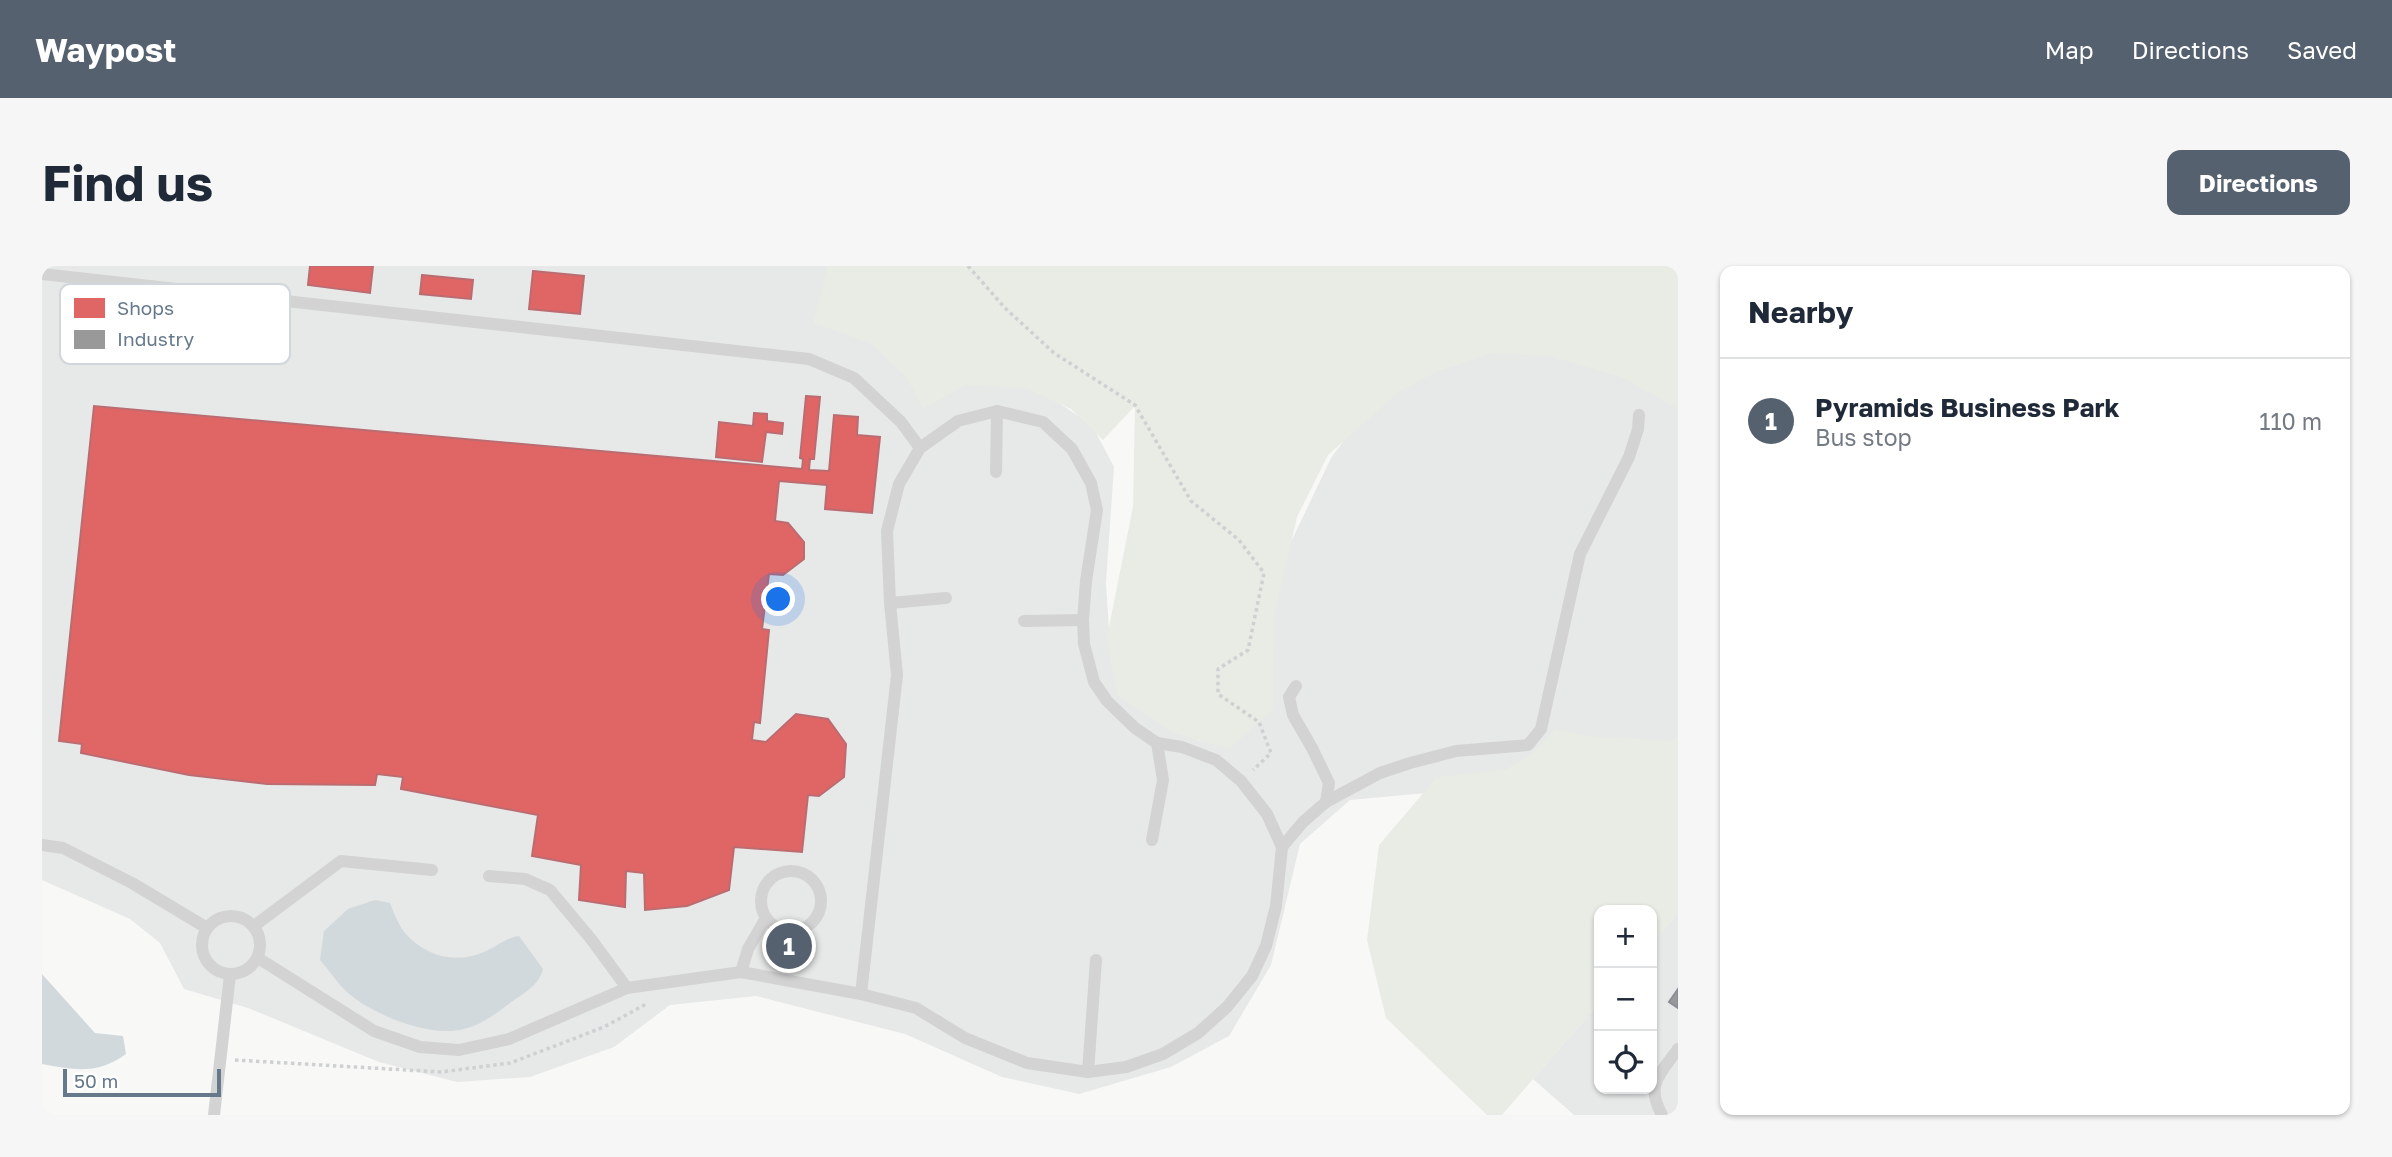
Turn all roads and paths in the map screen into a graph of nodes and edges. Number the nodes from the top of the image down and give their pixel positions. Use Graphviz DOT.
graph roads {
  1 [pos="968,266"];
  2 [pos="42,274"];
  3 [pos="132,284"];
  4 [pos="290,301"];
  5 [pos="997,411"];
  6 [pos="1639,415"];
  7 [pos="920,448"];
  8 [pos="996,472"];
  9 [pos="946,598"];
  10 [pos="890,603"];
  11 [pos="1083,620"];
  12 [pos="1024,621"];
  13 [pos="1296,686"];
  14 [pos="1157,743"];
  15 [pos="1241,781"];
  16 [pos="1326,803"];
  17 [pos="1152,840"];
  18 [pos="42,845"];
  19 [pos="1282,847"];
  20 [pos="432,870"];
  21 [pos="489,876"];
  22 [pos="766,918"];
  23 [pos="254,926"];
  24 [pos="207,929"];
  25 [pos="258,958"];
  26 [pos="1096,960"];
  27 [pos="741,972"];
  28 [pos="230,975"];
  29 [pos="627,988"];
  30 [pos="861,994"];
  31 [pos="1678,1049"];
  32 [pos="1088,1072"];
  33 [pos="214,1115"];
  34 [pos="1662,1115"];
  1 -- 15 [label="path"];
  2 -- 3 [label="lane"];
  4 -- 7 [label="lane"];
  5 -- 7 [label="lane"];
  5 -- 8 [label="lane"];
  5 -- 11 [label="lane"];
  6 -- 16 [label="lane"];
  7 -- 10 [label="lane"];
  9 -- 10 [label="lane"];
  10 -- 30 [label="lane"];
  11 -- 12 [label="lane"];
  11 -- 14 [label="lane"];
  13 -- 16 [label="lane"];
  14 -- 15 [label="lane"];
  14 -- 17 [label="lane"];
  15 -- 19 [label="lane"];
  16 -- 19 [label="lane"];
  18 -- 24 [label="lane"];
  19 -- 32 [label="lane"];
  20 -- 23 [label="lane"];
  21 -- 29 [label="lane"];
  22 -- 22 [label="lane"];
  22 -- 27 [label="lane"];
  23 -- 24 [label="lane"];
  23 -- 25 [label="lane"];
  24 -- 28 [label="lane"];
  25 -- 28 [label="lane"];
  25 -- 29 [label="lane"];
  26 -- 32 [label="lane"];
  27 -- 29 [label="lane"];
  27 -- 30 [label="lane"];
  28 -- 33 [label="lane"];
  30 -- 32 [label="lane"];
  31 -- 34 [label="lane"];
}
